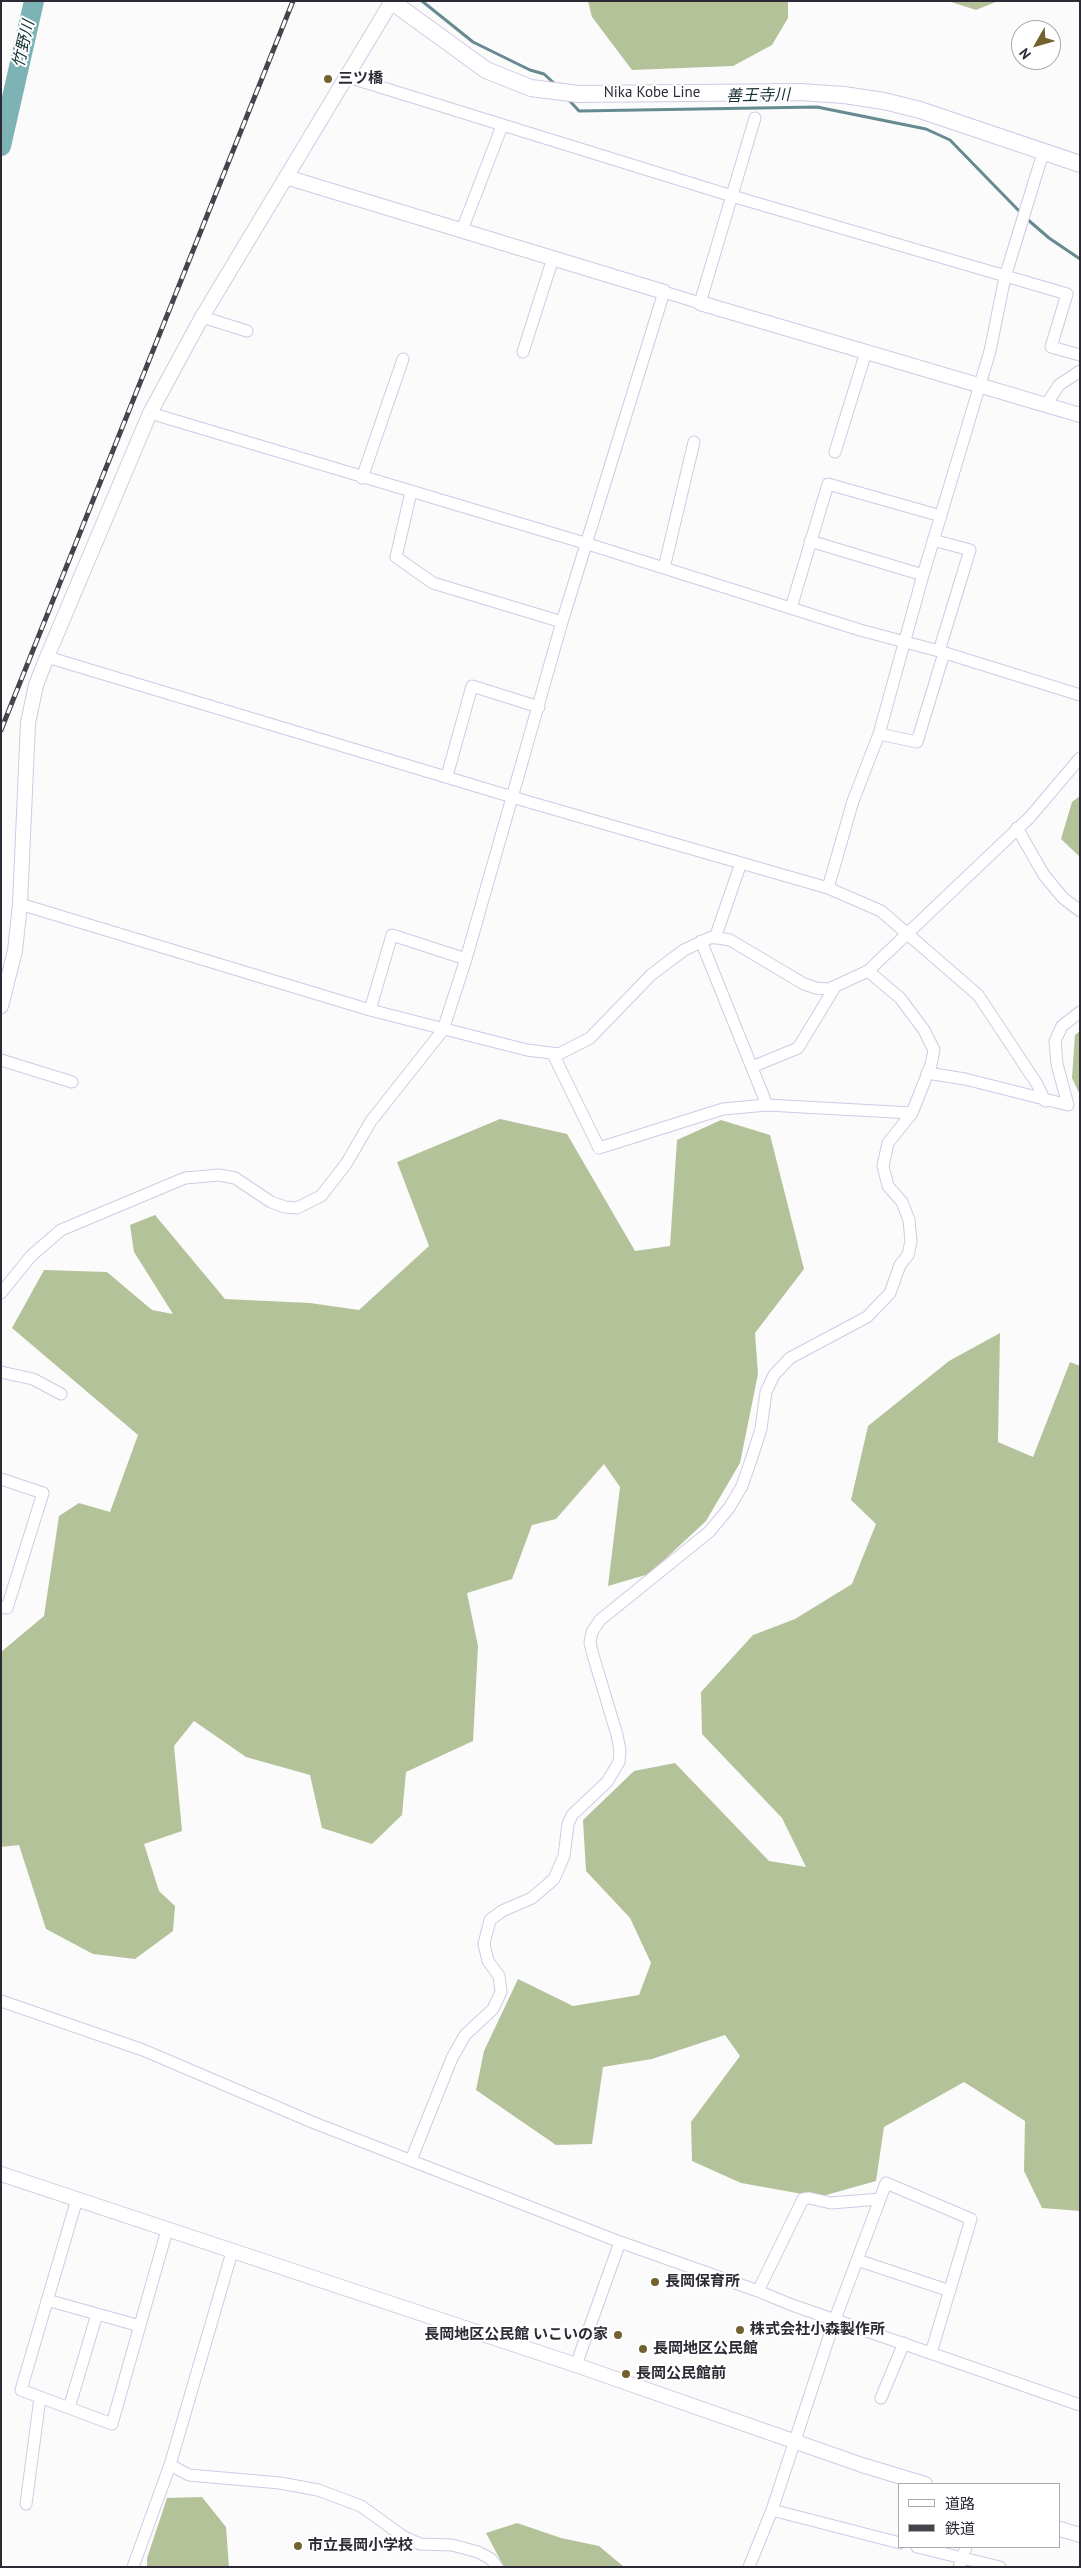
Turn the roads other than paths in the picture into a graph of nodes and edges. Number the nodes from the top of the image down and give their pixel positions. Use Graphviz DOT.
graph roads {
  1 [pos="391,1"];
  2 [pos="348,77"];
  3 [pos="755,118"];
  4 [pos="502,126"];
  5 [pos="1043,153"];
  6 [pos="1080,164"];
  7 [pos="286,177"];
  8 [pos="732,196"];
  9 [pos="462,230"];
  10 [pos="553,258"];
  11 [pos="1005,277"];
  12 [pos="664,292"];
  13 [pos="700,303"];
  14 [pos="202,317"];
  15 [pos="247,332"];
  16 [pos="523,352"];
  17 [pos="866,352"];
  18 [pos="1080,355"];
  19 [pos="403,360"];
  20 [pos="1080,371"];
  21 [pos="980,385"];
  22 [pos="1046,406"];
  23 [pos="150,414"];
  24 [pos="1080,415"];
  25 [pos="694,442"];
  26 [pos="835,452"];
  27 [pos="362,478"];
  28 [pos="411,492"];
  29 [pos="941,516"];
  30 [pos="810,540"];
  31 [pos="934,540"];
  32 [pos="588,544"];
  33 [pos="664,568"];
  34 [pos="923,575"];
  35 [pos="791,608"];
  36 [pos="562,622"];
  37 [pos="905,642"];
  38 [pos="942,652"];
  39 [pos="47,656"];
  40 [pos="1080,695"];
  41 [pos="539,707"];
  42 [pos="879,734"];
  43 [pos="1080,758"];
  44 [pos="447,776"];
  45 [pos="511,796"];
  46 [pos="1017,828"];
  47 [pos="741,864"];
  48 [pos="828,888"];
  49 [pos="20,904"];
  50 [pos="1080,911"];
  51 [pos="909,933"];
  52 [pos="715,938"];
  53 [pos="701,941"];
  54 [pos="466,959"];
  55 [pos="868,971"];
  56 [pos="835,987"];
  57 [pos="1,1006"];
  58 [pos="370,1010"];
  59 [pos="1080,1012"];
  60 [pos="444,1030"];
  61 [pos="553,1054"];
  62 [pos="1,1060"];
  63 [pos="752,1068"];
  64 [pos="927,1073"];
  65 [pos="72,1082"];
  66 [pos="1046,1101"];
  67 [pos="767,1105"];
  68 [pos="912,1113"];
  69 [pos="1,1293"];
  70 [pos="1,1372"];
  71 [pos="61,1394"];
  72 [pos="1,1479"];
  73 [pos="1,1607"];
  74 [pos="1,2001"];
  75 [pos="411,2160"];
  76 [pos="1,2174"];
  77 [pos="77,2199"];
  78 [pos="880,2199"];
  79 [pos="167,2230"];
  80 [pos="620,2242"];
  81 [pos="232,2252"];
  82 [pos="857,2260"];
  83 [pos="758,2291"];
  84 [pos="950,2292"];
  85 [pos="46,2300"];
  86 [pos="97,2314"];
  87 [pos="835,2319"];
  88 [pos="140,2326"];
  89 [pos="904,2343"];
  90 [pos="931,2353"];
  91 [pos="576,2365"];
  92 [pos="40,2398"];
  93 [pos="881,2398"];
  94 [pos="1080,2405"];
  95 [pos="69,2408"];
  96 [pos="795,2440"];
  97 [pos="170,2465"];
  98 [pos="922,2483"];
  99 [pos="26,2504"];
  100 [pos="772,2510"];
  101 [pos="1061,2528"];
  102 [pos="1080,2535"];
  103 [pos="898,2542"];
  104 [pos="922,2548"];
  105 [pos="962,2557"];
  106 [pos="133,2567"];
  107 [pos="497,2567"];
  108 [pos="749,2567"];
  109 [pos="1000,2567"];
  1 -- 2 [label="street"];
  1 -- 5 [label="main road, Nika Kobe Line"];
  2 -- 4 [label="street"];
  2 -- 7 [label="street"];
  3 -- 8 [label="street"];
  4 -- 8 [label="street"];
  4 -- 9 [label="street"];
  5 -- 6 [label="main road, Nika Kobe Line"];
  5 -- 11 [label="street"];
  7 -- 9 [label="street"];
  7 -- 14 [label="street"];
  8 -- 11 [label="street"];
  8 -- 13 [label="street"];
  9 -- 10 [label="street"];
  10 -- 12 [label="street"];
  10 -- 16 [label="street"];
  11 -- 18 [label="street"];
  11 -- 21 [label="street"];
  12 -- 13 [label="street"];
  12 -- 32 [label="street"];
  13 -- 17 [label="street"];
  14 -- 15 [label="street"];
  14 -- 23 [label="street"];
  17 -- 21 [label="street"];
  17 -- 26 [label="street"];
  19 -- 27 [label="street"];
  20 -- 22 [label="street"];
  21 -- 22 [label="street"];
  21 -- 29 [label="street"];
  22 -- 24 [label="street"];
  23 -- 27 [label="street"];
  23 -- 39 [label="street"];
  25 -- 33 [label="street"];
  27 -- 28 [label="street"];
  28 -- 32 [label="street"];
  28 -- 36 [label="street"];
  29 -- 30 [label="street"];
  29 -- 31 [label="street"];
  30 -- 34 [label="street"];
  30 -- 35 [label="street"];
  31 -- 34 [label="street"];
  31 -- 38 [label="street"];
  32 -- 33 [label="street"];
  32 -- 36 [label="street"];
  33 -- 35 [label="street"];
  34 -- 37 [label="street"];
  35 -- 37 [label="street"];
  36 -- 41 [label="street"];
  37 -- 38 [label="street"];
  37 -- 42 [label="street"];
  38 -- 40 [label="street"];
  38 -- 42 [label="street"];
  39 -- 44 [label="street"];
  39 -- 49 [label="street"];
  41 -- 44 [label="street"];
  41 -- 45 [label="street"];
  42 -- 48 [label="street"];
  43 -- 46 [label="street"];
  44 -- 45 [label="street"];
  45 -- 47 [label="street"];
  45 -- 54 [label="street"];
  46 -- 50 [label="street"];
  46 -- 51 [label="street"];
  47 -- 48 [label="street"];
  47 -- 52 [label="street"];
  48 -- 51 [label="street"];
  49 -- 57 [label="street"];
  49 -- 58 [label="street"];
  51 -- 55 [label="street"];
  51 -- 66 [label="street"];
  52 -- 53 [label="street"];
  52 -- 56 [label="street"];
  53 -- 61 [label="street"];
  53 -- 63 [label="street"];
  54 -- 58 [label="street"];
  54 -- 60 [label="street"];
  55 -- 56 [label="street"];
  55 -- 64 [label="street"];
  56 -- 63 [label="street"];
  58 -- 60 [label="street"];
  59 -- 66 [label="street"];
  60 -- 61 [label="street"];
  60 -- 69 [label="street"];
  61 -- 67 [label="street"];
  62 -- 65 [label="street"];
  63 -- 67 [label="street"];
  64 -- 66 [label="street"];
  64 -- 68 [label="street"];
  67 -- 68 [label="street"];
  68 -- 75 [label="street"];
  70 -- 71 [label="street"];
  72 -- 73 [label="street"];
  74 -- 75 [label="street"];
  75 -- 80 [label="street"];
  76 -- 77 [label="street"];
  77 -- 79 [label="street"];
  77 -- 85 [label="street"];
  78 -- 82 [label="street"];
  78 -- 83 [label="street"];
  78 -- 84 [label="street"];
  79 -- 81 [label="street"];
  79 -- 88 [label="street"];
  80 -- 83 [label="street"];
  80 -- 91 [label="street"];
  81 -- 91 [label="street"];
  81 -- 97 [label="street"];
  82 -- 84 [label="street"];
  82 -- 87 [label="street"];
  83 -- 87 [label="street"];
  84 -- 90 [label="street"];
  85 -- 86 [label="street"];
  85 -- 92 [label="street"];
  86 -- 88 [label="street"];
  86 -- 95 [label="street"];
  87 -- 89 [label="street"];
  87 -- 96 [label="street"];
  88 -- 95 [label="street"];
  89 -- 90 [label="street"];
  89 -- 93 [label="street"];
  90 -- 94 [label="street"];
  91 -- 96 [label="street"];
  92 -- 95 [label="street"];
  92 -- 99 [label="street"];
  96 -- 98 [label="street"];
  96 -- 100 [label="street"];
  97 -- 106 [label="street"];
  97 -- 107 [label="street"];
  100 -- 103 [label="street"];
  100 -- 108 [label="street"];
  101 -- 102 [label="street"];
  104 -- 105 [label="street"];
  105 -- 109 [label="street"];
}
